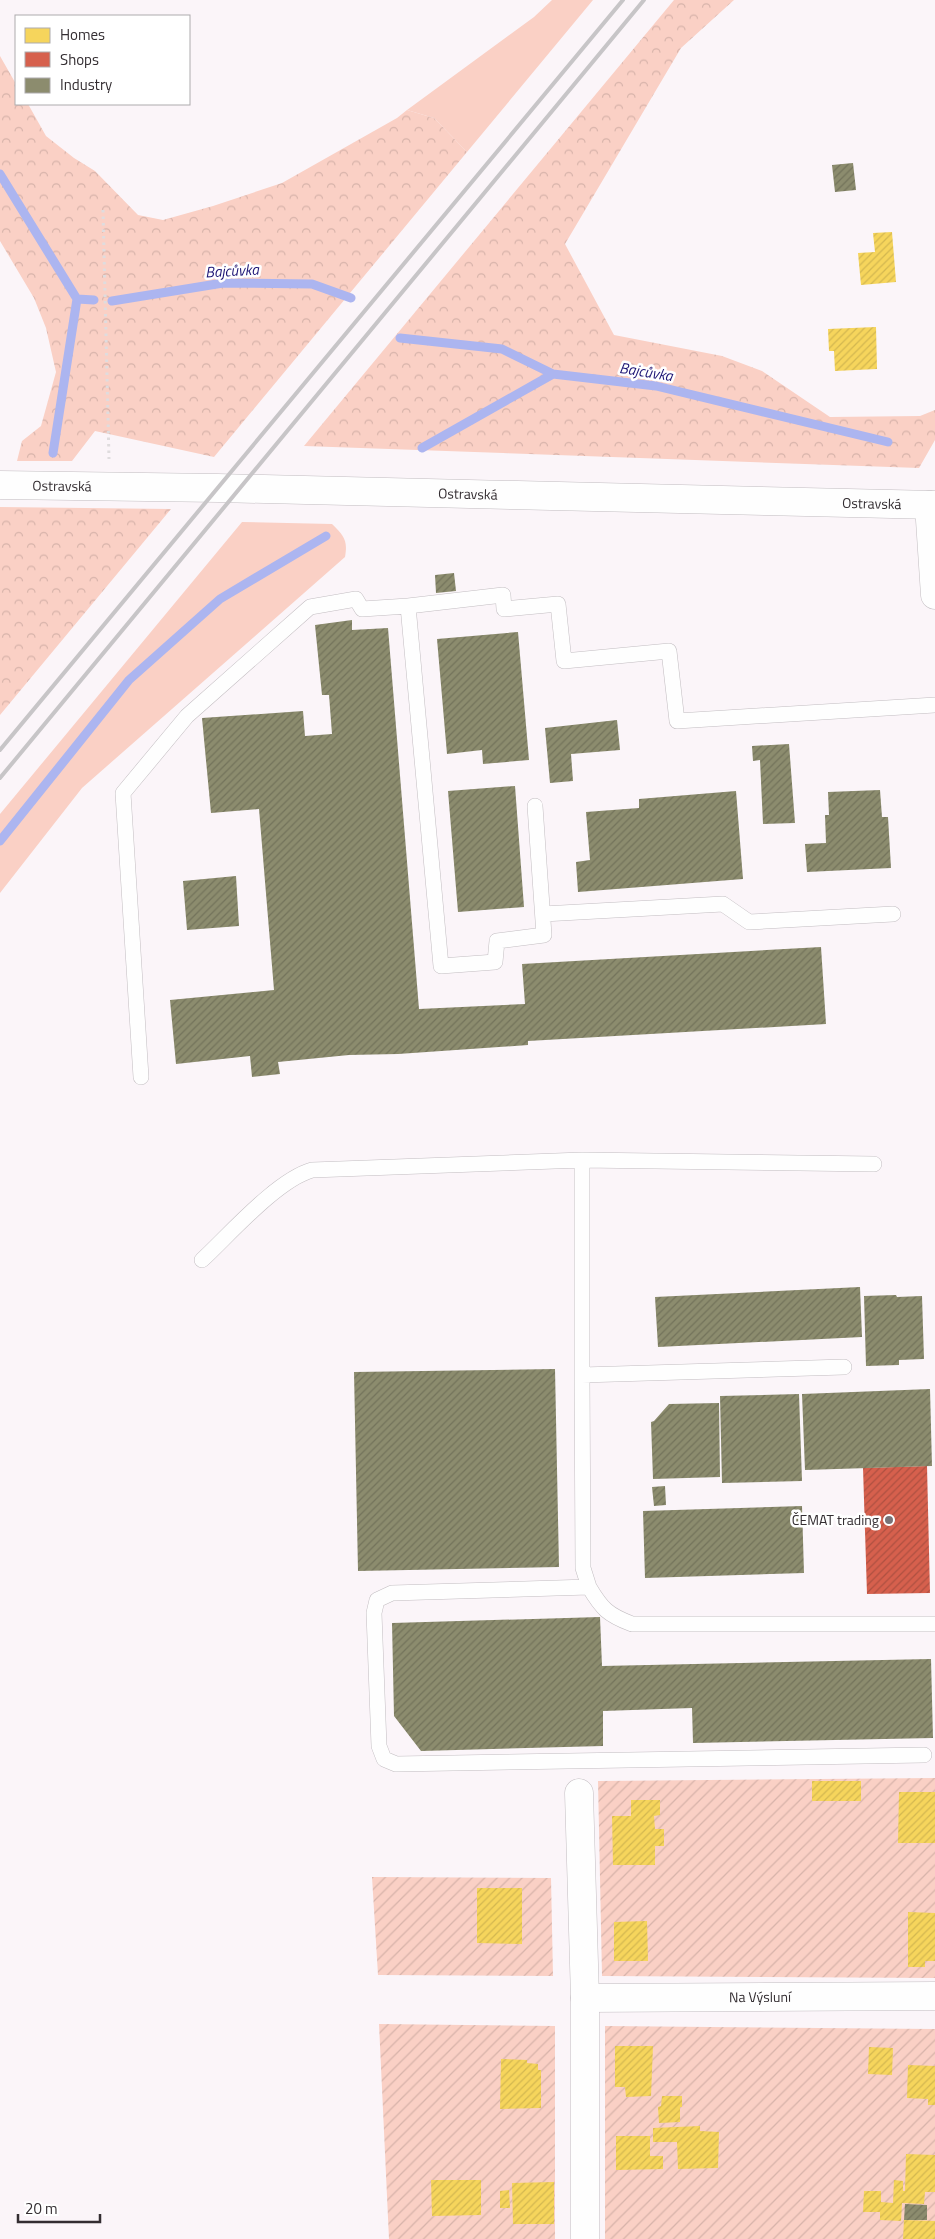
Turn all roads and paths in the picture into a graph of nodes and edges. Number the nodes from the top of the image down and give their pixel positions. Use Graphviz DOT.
graph roads {
  1 [pos="103,210"];
  2 [pos="0,485"];
  3 [pos="110,487"];
  4 [pos="932,505"];
  5 [pos="935,595"];
  6 [pos="408,606"];
  7 [pos="935,705"];
  8 [pos="535,806"];
  9 [pos="543,914"];
  10 [pos="893,914"];
  11 [pos="141,1077"];
  12 [pos="582,1160"];
  13 [pos="874,1164"];
  14 [pos="202,1260"];
  15 [pos="844,1367"];
  16 [pos="582,1375"];
  17 [pos="589,1587"];
  18 [pos="935,1624"];
  19 [pos="924,1755"];
  20 [pos="579,1793"];
  21 [pos="935,1996"];
  22 [pos="585,1998"];
  23 [pos="585,2239"];
  1 -- 3 [label="path"];
  2 -- 3 [label="main road, Ostravská"];
  3 -- 4 [label="main road, Ostravská"];
  4 -- 5 [label="main road"];
  6 -- 7 [label="lane"];
  6 -- 9 [label="lane"];
  6 -- 11 [label="lane"];
  8 -- 9 [label="lane"];
  9 -- 10 [label="lane"];
  12 -- 13 [label="lane"];
  12 -- 14 [label="lane"];
  12 -- 16 [label="lane"];
  15 -- 16 [label="lane"];
  16 -- 17 [label="lane"];
  17 -- 18 [label="lane"];
  17 -- 19 [label="lane"];
  20 -- 22 [label="main road"];
  21 -- 22 [label="main road, Na Výsluní"];
  22 -- 23 [label="main road"];
}
